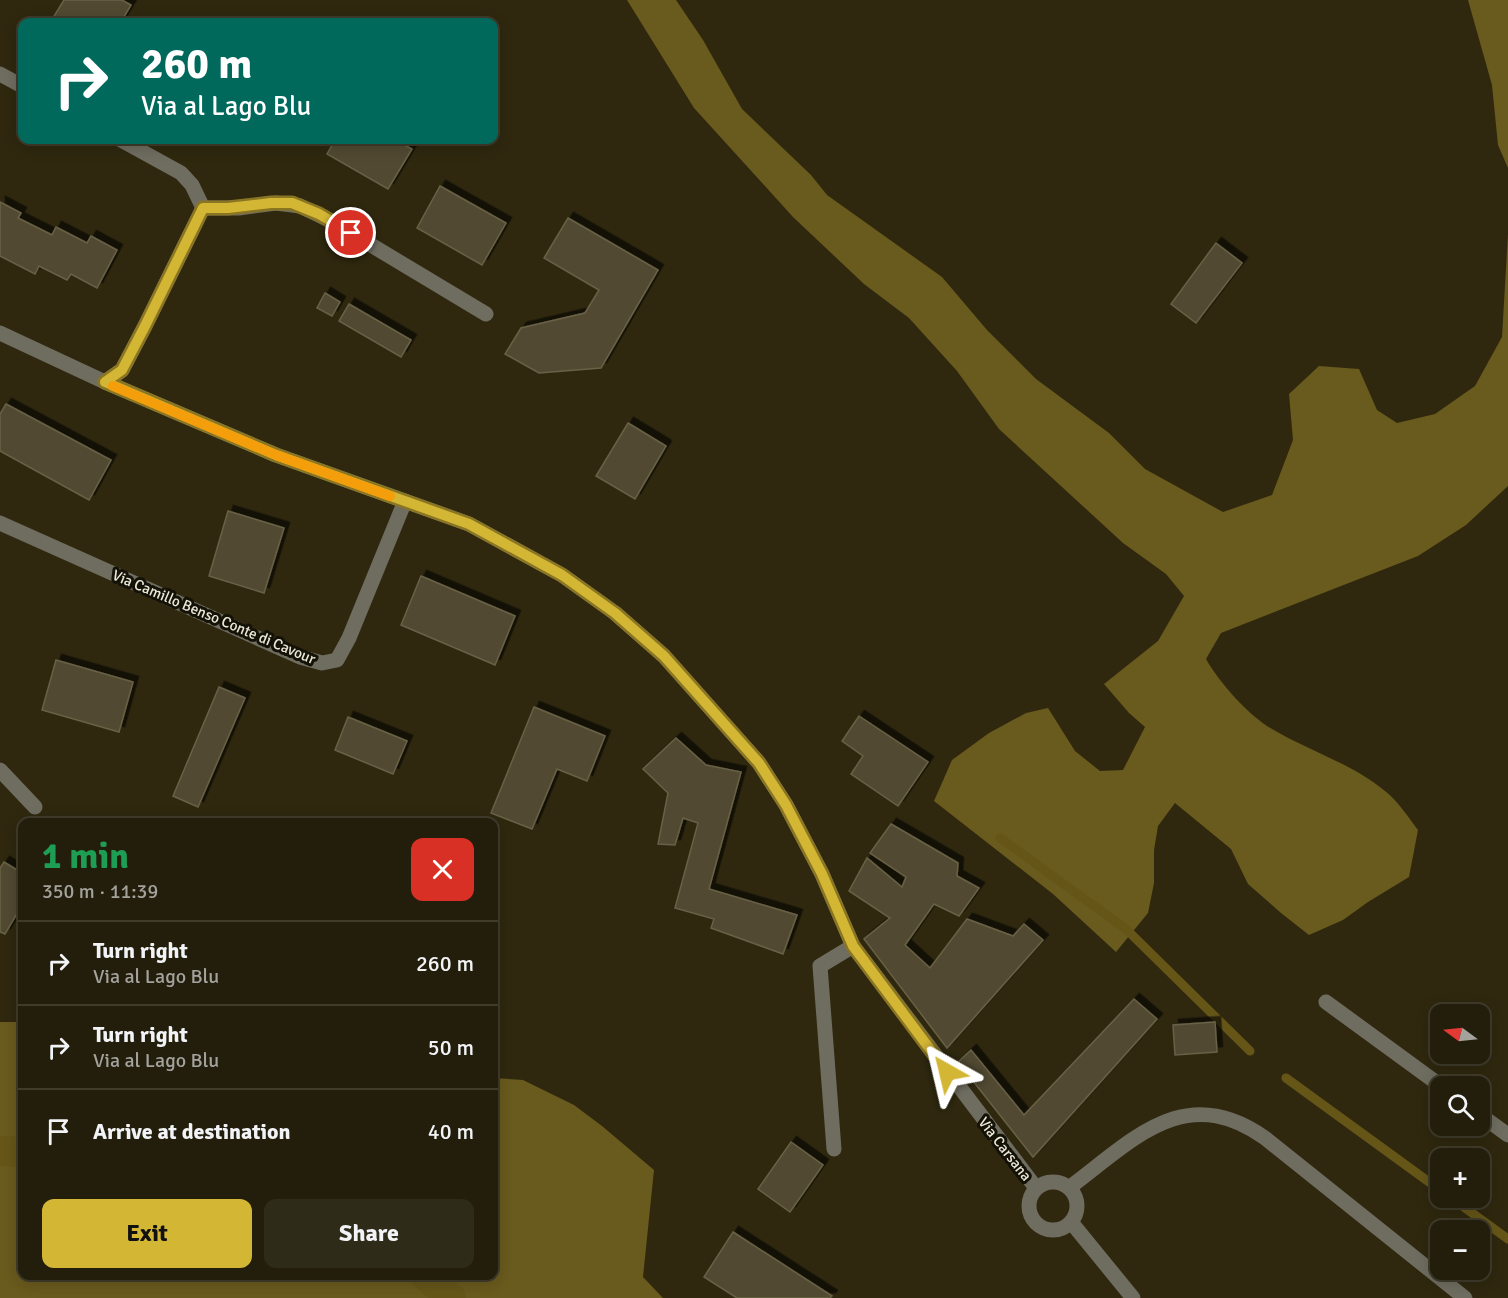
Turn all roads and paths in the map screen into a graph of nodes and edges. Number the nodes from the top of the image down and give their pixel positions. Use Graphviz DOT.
graph roads {
  1 [pos="0,74"];
  2 [pos="18,84"];
  3 [pos="128,144"];
  4 [pos="203,208"];
  5 [pos="486,314"];
  6 [pos="0,333"];
  7 [pos="105,382"];
  8 [pos="405,501"];
  9 [pos="0,522"];
  10 [pos="0,770"];
  11 [pos="35,807"];
  12 [pos="853,946"];
  13 [pos="1326,1002"];
  14 [pos="1430,1078"];
  15 [pos="1490,1122"];
  16 [pos="1508,1135"];
  17 [pos="834,1149"];
  18 [pos="1036,1188"];
  19 [pos="1070,1188"];
  20 [pos="1071,1222"];
  21 [pos="1133,1298"];
  22 [pos="1465,1298"];
  1 -- 2 [label="street"];
  3 -- 4 [label="street"];
  4 -- 5 [label="street"];
  4 -- 7 [label="street"];
  6 -- 7 [label="street, Via Carsana"];
  7 -- 8 [label="street, Via Carsana"];
  8 -- 9 [label="street, Via Camillo Benso Conte di Cavour"];
  8 -- 12 [label="street, Via Carsana"];
  10 -- 11 [label="street"];
  12 -- 17 [label="street"];
  12 -- 18 [label="street, Via Carsana"];
  13 -- 14 [label="street"];
  15 -- 16 [label="street"];
  18 -- 19 [label="street, Via Carsana"];
  18 -- 20 [label="street, Via Carsana"];
  19 -- 20 [label="street"];
  19 -- 22 [label="street"];
  20 -- 21 [label="street"];
}
